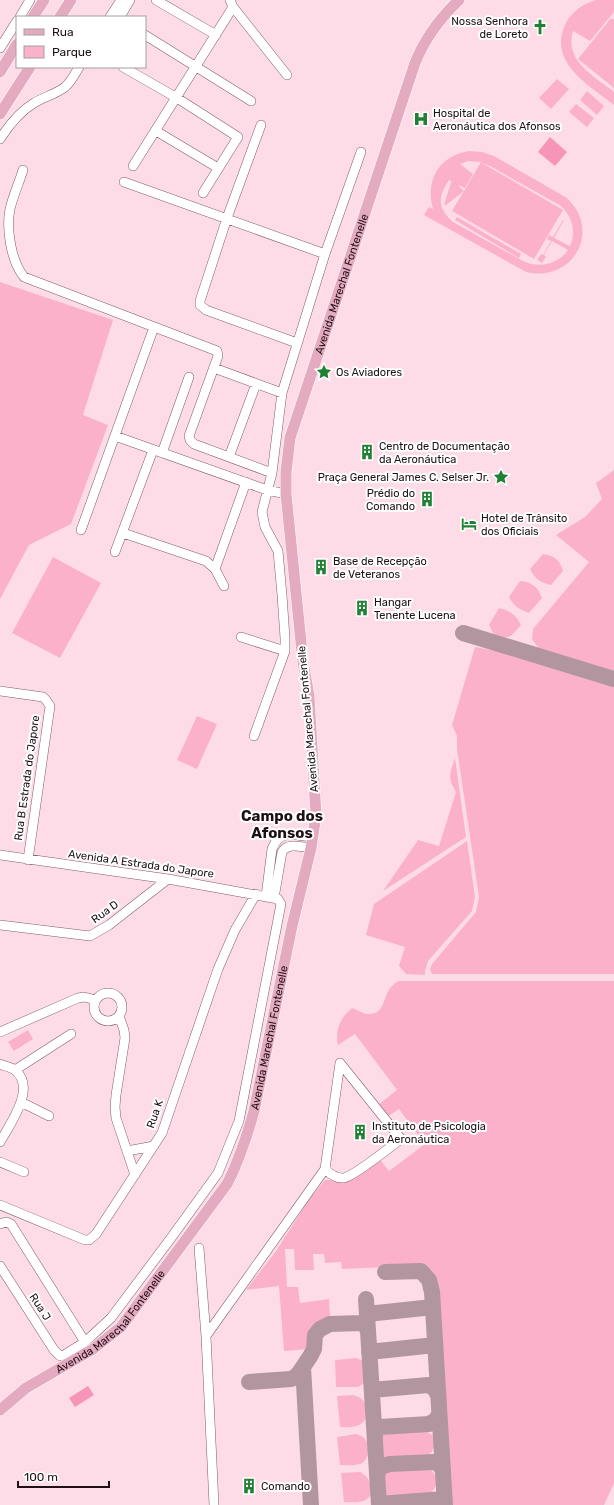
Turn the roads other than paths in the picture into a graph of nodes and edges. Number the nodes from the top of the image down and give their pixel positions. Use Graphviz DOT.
graph roads {
  1 [pos="30,0"];
  2 [pos="44,0"];
  3 [pos="70,0"];
  4 [pos="121,0"];
  5 [pos="130,0"];
  6 [pos="156,0"];
  7 [pos="459,0"];
  8 [pos="232,4"];
  9 [pos="21,16"];
  10 [pos="34,16"];
  11 [pos="61,16"];
  12 [pos="114,16"];
  13 [pos="16,22"];
  14 [pos="216,35"];
  15 [pos="146,36"];
  16 [pos="1,42"];
  17 [pos="16,46"];
  18 [pos="196,67"];
  19 [pos="29,68"];
  20 [pos="78,68"];
  21 [pos="125,68"];
  22 [pos="0,72"];
  23 [pos="287,75"];
  24 [pos="177,98"];
  25 [pos="251,101"];
  26 [pos="0,114"];
  27 [pos="261,125"];
  28 [pos="156,132"];
  29 [pos="0,139"];
  30 [pos="361,152"];
  31 [pos="133,166"];
  32 [pos="218,168"];
  33 [pos="23,170"];
  34 [pos="124,182"];
  35 [pos="203,193"];
  36 [pos="227,218"];
  37 [pos="325,254"];
  38 [pos="154,327"];
  39 [pos="297,343"];
  40 [pos="214,368"];
  41 [pos="189,377"];
  42 [pos="256,384"];
  43 [pos="282,393"];
  44 [pos="115,436"];
  45 [pos="153,450"];
  46 [pos="162,453"];
  47 [pos="229,457"];
  48 [pos="272,473"];
  49 [pos="246,482"];
  50 [pos="267,490"];
  51 [pos="286,494"];
  52 [pos="81,530"];
  53 [pos="123,533"];
  54 [pos="115,552"];
  55 [pos="215,569"];
  56 [pos="224,586"];
  57 [pos="241,638"];
  58 [pos="285,651"];
  59 [pos="0,691"];
  60 [pos="254,736"];
  61 [pos="277,839"];
  62 [pos="311,842"];
  63 [pos="285,848"];
  64 [pos="0,855"];
  65 [pos="28,860"];
  66 [pos="268,876"];
  67 [pos="278,878"];
  68 [pos="168,879"];
  69 [pos="256,894"];
  70 [pos="273,898"];
  71 [pos="0,925"];
  72 [pos="96,1000"];
  73 [pos="119,1016"];
  74 [pos="0,1032"];
  75 [pos="71,1034"];
  76 [pos="0,1064"];
  77 [pos="15,1070"];
  78 [pos="21,1102"];
  79 [pos="50,1116"];
  80 [pos="0,1142"];
  81 [pos="154,1146"];
  82 [pos="127,1151"];
  83 [pos="0,1162"];
  84 [pos="325,1169"];
  85 [pos="24,1172"];
  86 [pos="135,1175"];
  87 [pos="0,1205"];
  88 [pos="0,1224"];
  89 [pos="198,1248"];
  90 [pos="0,1266"];
  91 [pos="206,1336"];
  92 [pos="85,1342"];
  93 [pos="0,1410"];
  94 [pos="214,1505"];
  1 -- 9 [label="street"];
  2 -- 10 [label="main road"];
  3 -- 11 [label="main road"];
  4 -- 12 [label="street"];
  5 -- 12 [label="street"];
  6 -- 14 [label="street"];
  7 -- 51 [label="main road, Avenida Marechal Fontenelle"];
  8 -- 14 [label="street"];
  8 -- 23 [label="street"];
  13 -- 16 [label="street"];
  14 -- 18 [label="street"];
  15 -- 18 [label="street"];
  17 -- 22 [label="main road"];
  18 -- 24 [label="street"];
  18 -- 25 [label="street"];
  19 -- 26 [label="main road"];
  20 -- 29 [label="street"];
  21 -- 24 [label="street"];
  24 -- 28 [label="street"];
  24 -- 32 [label="street"];
  27 -- 36 [label="street"];
  28 -- 31 [label="street"];
  28 -- 32 [label="street"];
  30 -- 37 [label="street"];
  32 -- 35 [label="street"];
  33 -- 38 [label="street"];
  34 -- 36 [label="street"];
  36 -- 37 [label="street"];
  36 -- 39 [label="street"];
  37 -- 39 [label="street"];
  38 -- 40 [label="street"];
  38 -- 44 [label="street"];
  39 -- 43 [label="street"];
  40 -- 42 [label="street"];
  40 -- 47 [label="street"];
  41 -- 46 [label="street"];
  42 -- 43 [label="street"];
  42 -- 47 [label="street"];
  43 -- 48 [label="street"];
  44 -- 45 [label="street"];
  44 -- 52 [label="street"];
  45 -- 46 [label="street"];
  45 -- 53 [label="street"];
  46 -- 49 [label="street"];
  47 -- 48 [label="street"];
  48 -- 50 [label="street"];
  49 -- 50 [label="street"];
  49 -- 55 [label="street"];
  50 -- 51 [label="street"];
  50 -- 58 [label="street"];
  51 -- 62 [label="main road, Avenida Marechal Fontenelle"];
  53 -- 54 [label="street"];
  53 -- 55 [label="street"];
  55 -- 56 [label="street"];
  57 -- 58 [label="street"];
  58 -- 60 [label="street"];
  59 -- 65 [label="street, Rua B Estrada do Japore"];
  61 -- 62 [label="street"];
  61 -- 63 [label="street"];
  61 -- 66 [label="street"];
  62 -- 63 [label="street"];
  62 -- 93 [label="main road, Avenida Marechal Fontenelle"];
  63 -- 67 [label="street"];
  64 -- 65 [label="street, Avenida A Estrada do Japore"];
  65 -- 68 [label="street, Avenida A Estrada do Japore"];
  66 -- 67 [label="street"];
  66 -- 70 [label="street"];
  67 -- 70 [label="street"];
  68 -- 69 [label="street, Avenida A Estrada do Japore"];
  68 -- 71 [label="street, Rua D"];
  69 -- 70 [label="street, Avenida A Estrada do Japore"];
  69 -- 81 [label="street, Rua K"];
  70 -- 92 [label="street"];
  72 -- 73 [label="street"];
  72 -- 73 [label="street"];
  72 -- 74 [label="street"];
  73 -- 82 [label="street"];
  75 -- 77 [label="street"];
  76 -- 77 [label="street"];
  77 -- 78 [label="street"];
  78 -- 79 [label="street"];
  78 -- 80 [label="street"];
  81 -- 82 [label="street"];
  81 -- 86 [label="street, Rua K"];
  82 -- 86 [label="street"];
  83 -- 85 [label="street"];
  84 -- 84 [label="street"];
  84 -- 91 [label="street"];
  86 -- 87 [label="street, Rua K"];
  88 -- 92 [label="street"];
  89 -- 91 [label="street"];
  90 -- 92 [label="street, Rua J"];
  91 -- 94 [label="street"];
}
